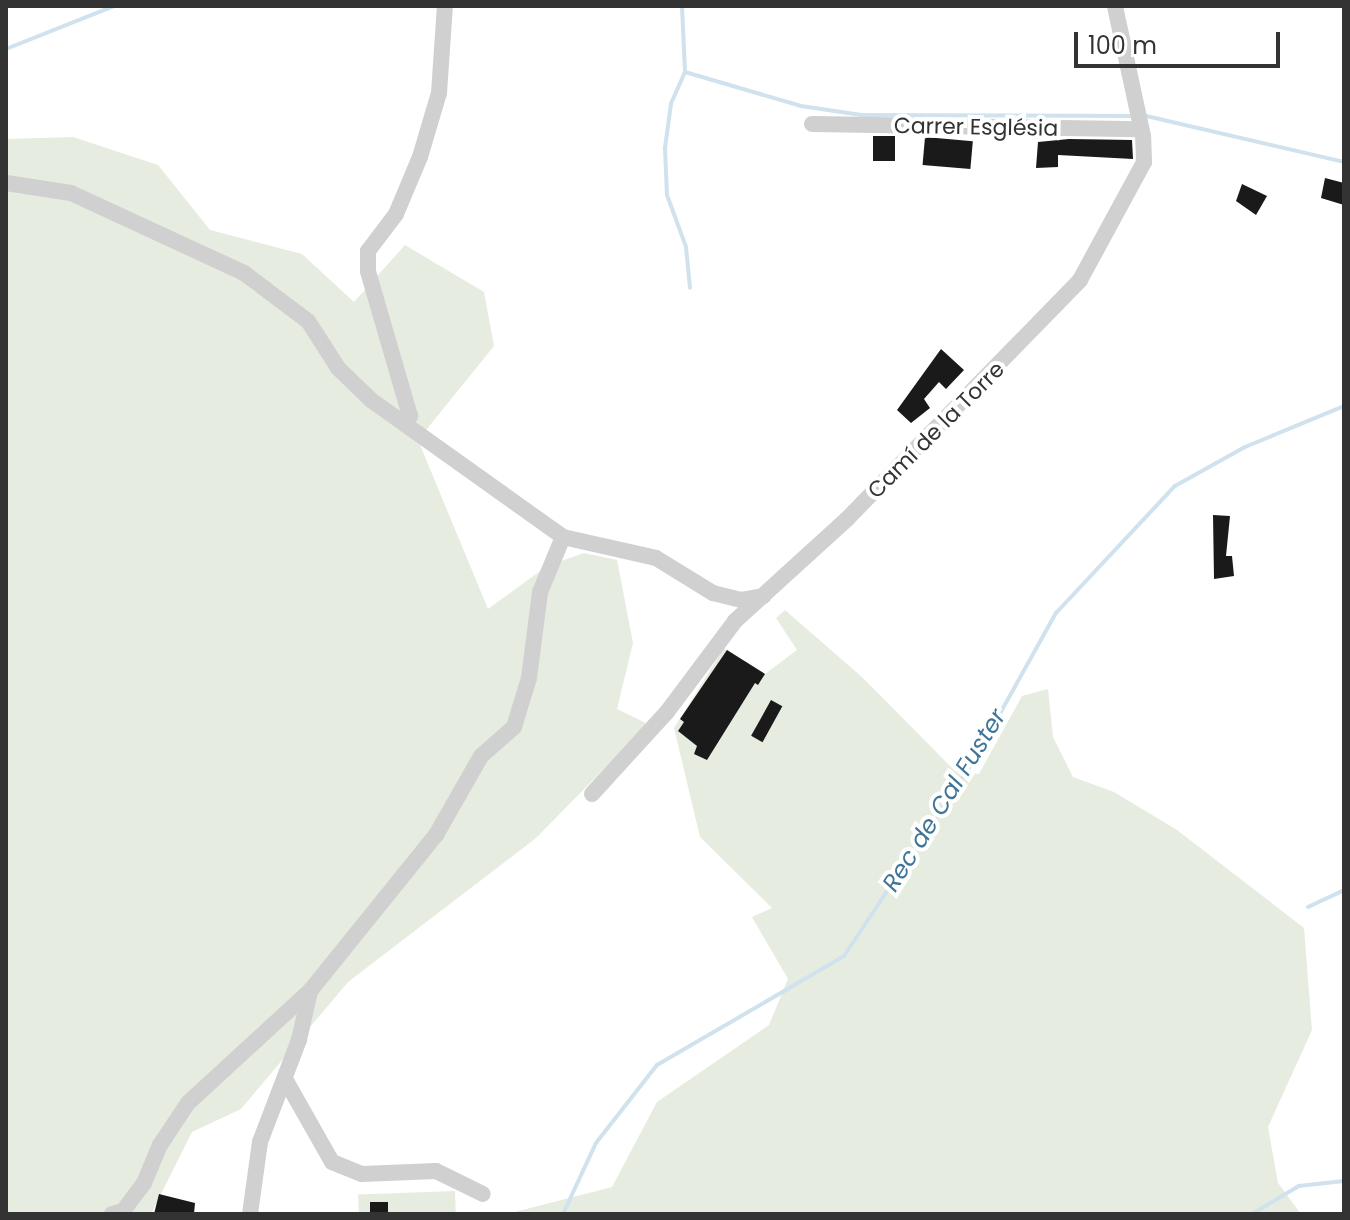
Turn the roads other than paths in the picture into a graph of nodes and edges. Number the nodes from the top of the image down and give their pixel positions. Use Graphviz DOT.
graph roads {
  1 [pos="445,6"];
  2 [pos="1115,6"];
  3 [pos="812,124"];
  4 [pos="1141,129"];
  5 [pos="6,183"];
  6 [pos="405,423"];
  7 [pos="563,537"];
  8 [pos="766,595"];
  9 [pos="592,794"];
  10 [pos="310,991"];
  11 [pos="285,1079"];
  12 [pos="483,1194"];
  13 [pos="112,1214"];
  14 [pos="250,1214"];
  1 -- 6 [label="street"];
  2 -- 4 [label="street, Camí de la Torre"];
  3 -- 4 [label="street, Carrer Església"];
  4 -- 8 [label="street, Camí de la Torre"];
  5 -- 6 [label="street"];
  6 -- 7 [label="street"];
  7 -- 8 [label="street"];
  7 -- 10 [label="street"];
  8 -- 9 [label="street, Camí de la Torre"];
  10 -- 11 [label="street"];
  10 -- 13 [label="street"];
  11 -- 12 [label="street"];
  11 -- 14 [label="street"];
}
